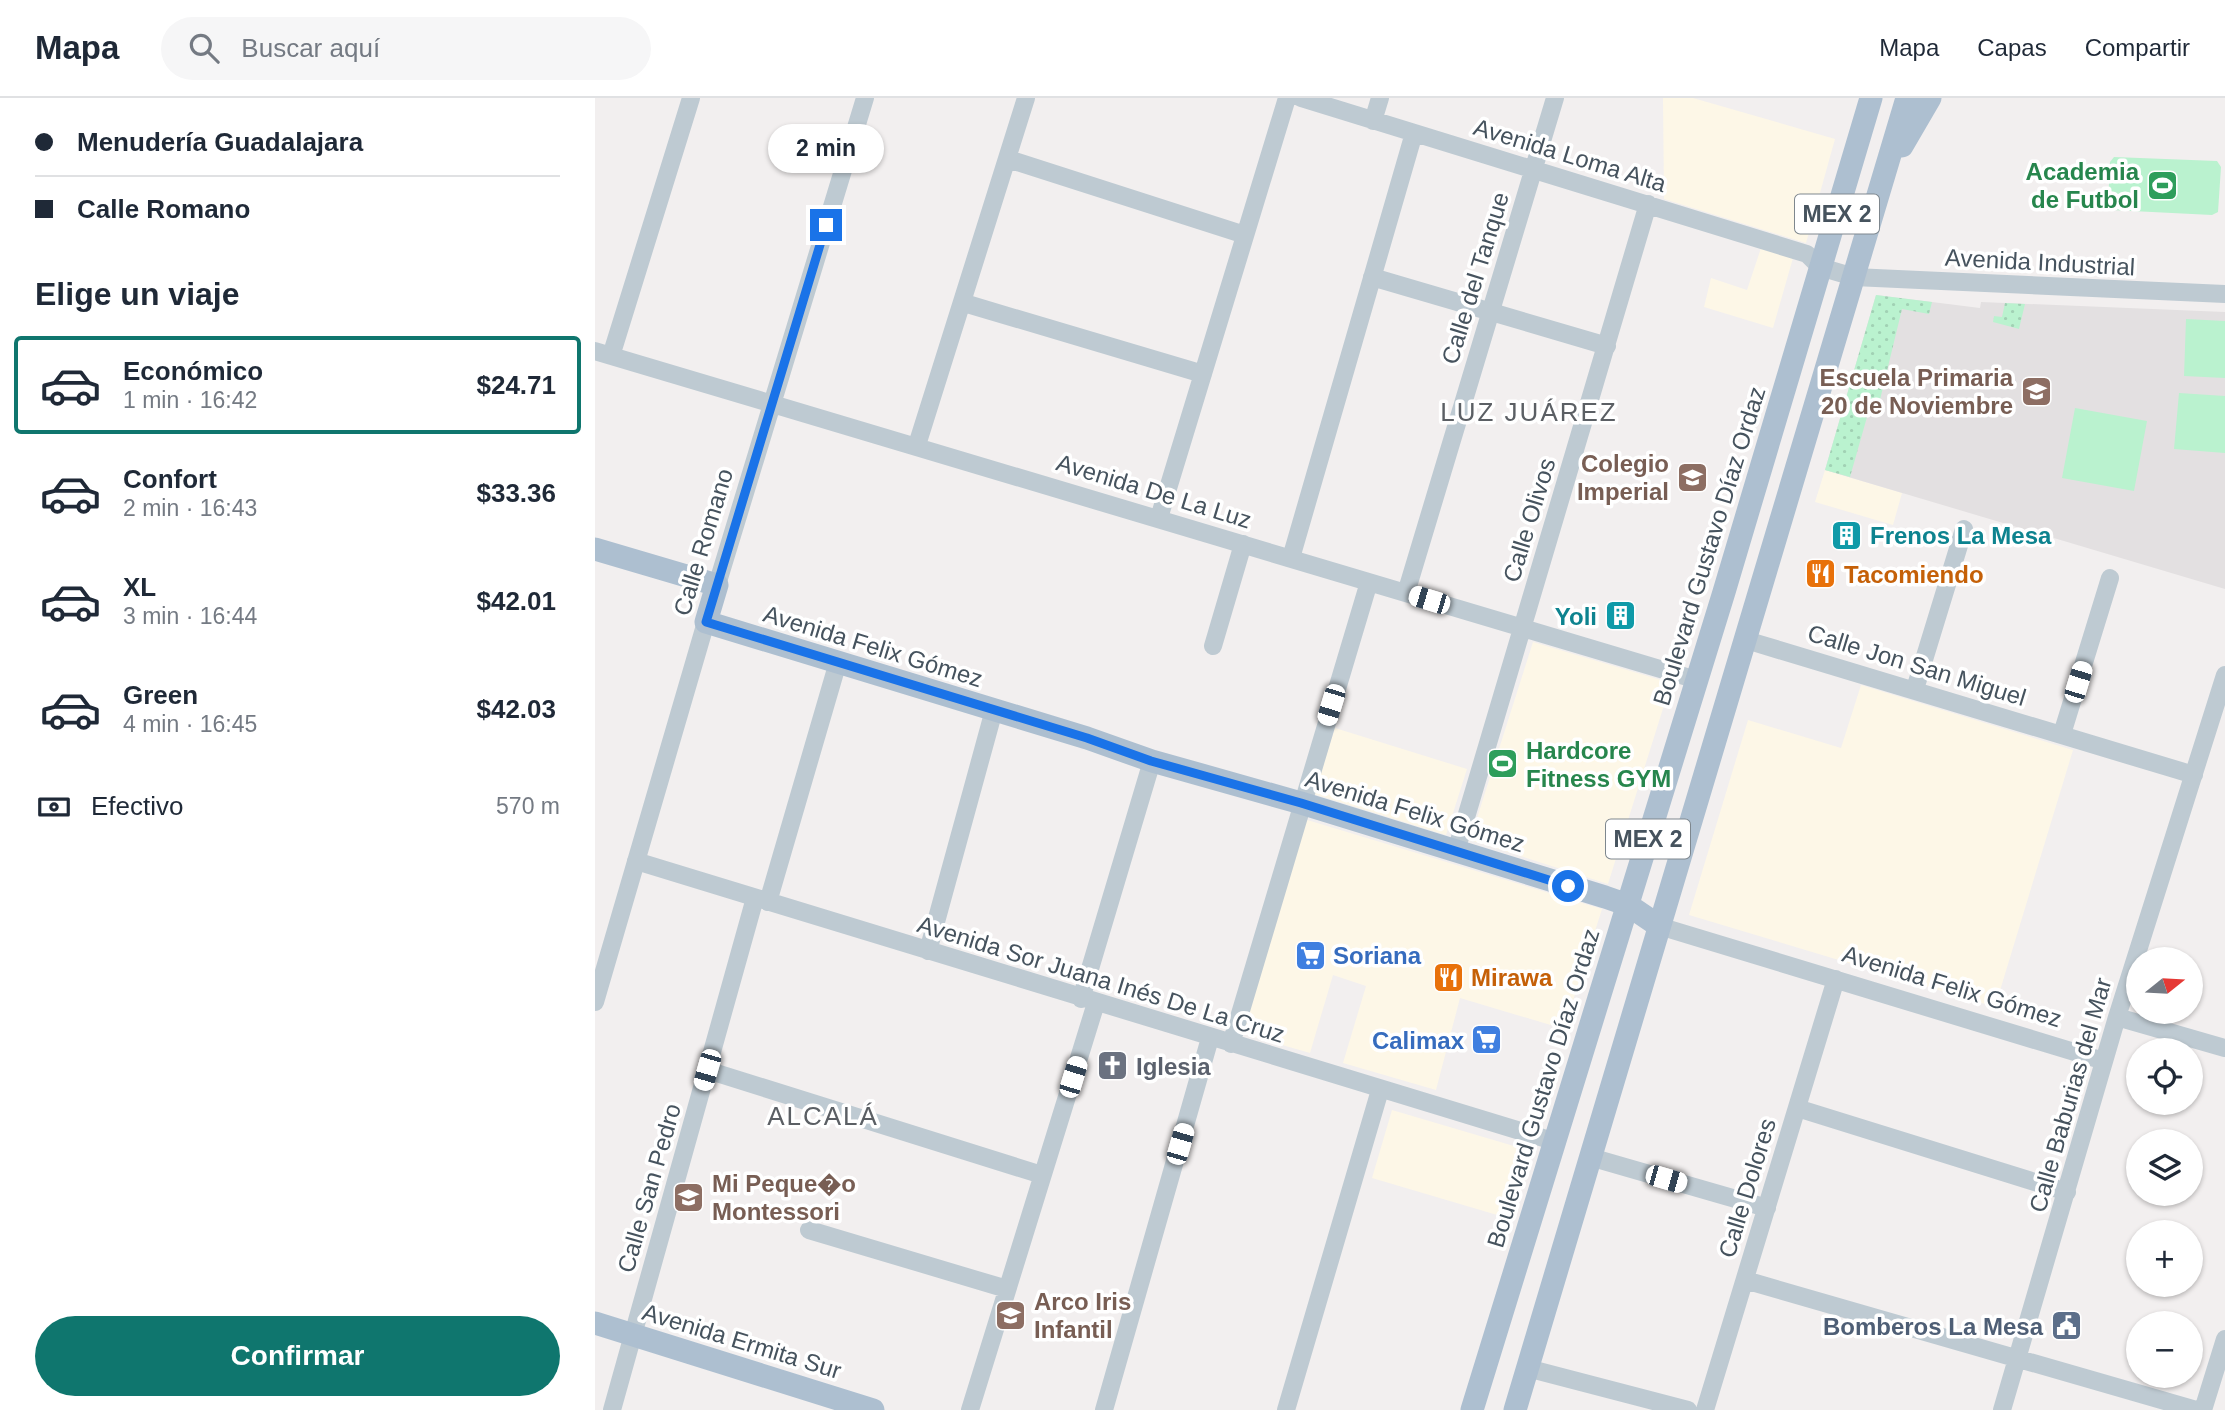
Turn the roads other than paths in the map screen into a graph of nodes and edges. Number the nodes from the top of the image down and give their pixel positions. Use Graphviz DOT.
graph roads {
  1 [pos="691,98"];
  2 [pos="865,98"];
  3 [pos="1026,98"];
  4 [pos="1287,98"];
  5 [pos="1301,98"];
  6 [pos="1380,98"];
  7 [pos="1555,98"];
  8 [pos="1871,98"];
  9 [pos="1907,98"];
  10 [pos="1930,98"];
  11 [pos="1373,121"];
  12 [pos="1414,133"];
  13 [pos="1008,159"];
  14 [pos="1533,169"];
  15 [pos="1880,186"];
  16 [pos="1648,204"];
  17 [pos="1245,235"];
  18 [pos="1820,267"];
  19 [pos="1854,276"];
  20 [pos="1372,277"];
  21 [pos="2225,294"];
  22 [pos="964,303"];
  23 [pos="1490,312"];
  24 [pos="1607,346"];
  25 [pos="603,354"];
  26 [pos="1203,374"];
  27 [pos="772,403"];
  28 [pos="917,445"];
  29 [pos="1159,518"];
  30 [pos="1965,529"];
  31 [pos="1243,544"];
  32 [pos="595,549"];
  33 [pos="1291,558"];
  34 [pos="2110,578"];
  35 [pos="1369,582"];
  36 [pos="717,585"];
  37 [pos="1406,593"];
  38 [pos="706,622"];
  39 [pos="1523,628"];
  40 [pos="1746,640"];
  41 [pos="1213,646"];
  42 [pos="838,662"];
  43 [pos="2225,675"];
  44 [pos="1697,680"];
  45 [pos="1915,689"];
  46 [pos="994,710"];
  47 [pos="2062,734"];
  48 [pos="1151,761"];
  49 [pos="2194,775"];
  50 [pos="1301,803"];
  51 [pos="1456,851"];
  52 [pos="636,860"];
  53 [pos="761,900"];
  54 [pos="1627,905"];
  55 [pos="1658,926"];
  56 [pos="928,951"];
  57 [pos="1836,979"];
  58 [pos="1088,1001"];
  59 [pos="595,1002"];
  60 [pos="2117,1017"];
  61 [pos="1210,1038"];
  62 [pos="1231,1044"];
  63 [pos="2225,1048"];
  64 [pos="2104,1060"];
  65 [pos="707,1070"];
  66 [pos="1380,1090"];
  67 [pos="1797,1108"];
  68 [pos="1553,1141"];
  69 [pos="1590,1157"];
  70 [pos="1042,1175"];
  71 [pos="2067,1192"];
  72 [pos="1767,1208"];
  73 [pos="809,1230"];
  74 [pos="1745,1280"];
  75 [pos="1007,1289"];
  76 [pos="595,1323"];
  77 [pos="633,1335"];
  78 [pos="2225,1339"];
  79 [pos="2018,1357"];
  80 [pos="1527,1368"];
  81 [pos="612,1410"];
  82 [pos="873,1410"];
  83 [pos="970,1410"];
  84 [pos="1104,1410"];
  85 [pos="1286,1410"];
  86 [pos="1472,1410"];
  87 [pos="1515,1410"];
  88 [pos="1688,1410"];
  89 [pos="1705,1410"];
  90 [pos="2002,1410"];
  91 [pos="2196,1410"];
  92 [pos="2203,1410"];
  1 -- 25 [label="street"];
  2 -- 27 [label="street, Calle Romano"];
  3 -- 13 [label="street"];
  4 -- 17 [label="street"];
  5 -- 11 [label="street, Avenida Loma Alta"];
  6 -- 11 [label="street"];
  7 -- 14 [label="street, Calle del Tanque"];
  8 -- 18 [label="main road, Boulevard Gustavo Díaz Ordaz / MEX 2"];
  9 -- 15 [label="main road, MEX 2"];
  10 -- 15 [label="main road"];
  11 -- 12 [label="street, Avenida Loma Alta"];
  12 -- 14 [label="street, Avenida Loma Alta"];
  12 -- 20 [label="street"];
  13 -- 17 [label="street"];
  13 -- 22 [label="street"];
  14 -- 16 [label="street, Avenida Loma Alta"];
  14 -- 23 [label="street, Calle del Tanque"];
  15 -- 19 [label="main road, MEX 2"];
  16 -- 18 [label="street, Avenida Loma Alta"];
  16 -- 24 [label="street, Calle Olivos"];
  17 -- 26 [label="street"];
  18 -- 19 [label="street, Avenida Loma Alta"];
  18 -- 44 [label="main road, Boulevard Gustavo Díaz Ordaz / MEX 2"];
  19 -- 21 [label="street, Avenida Industrial"];
  19 -- 40 [label="main road, MEX 2"];
  20 -- 23 [label="street"];
  20 -- 33 [label="street"];
  22 -- 26 [label="street"];
  22 -- 28 [label="street"];
  23 -- 24 [label="street"];
  23 -- 37 [label="street, Calle del Tanque"];
  24 -- 39 [label="street, Calle Olivos"];
  25 -- 27 [label="street, Avenida De La Luz"];
  26 -- 29 [label="street"];
  27 -- 28 [label="street, Avenida De La Luz"];
  27 -- 36 [label="street, Calle Romano"];
  28 -- 29 [label="street, Avenida De La Luz"];
  29 -- 31 [label="street, Avenida De La Luz"];
  30 -- 45 [label="street"];
  31 -- 33 [label="street, Avenida De La Luz"];
  31 -- 41 [label="street"];
  32 -- 36 [label="main road"];
  33 -- 35 [label="street, Avenida De La Luz"];
  34 -- 47 [label="street"];
  35 -- 37 [label="street, Avenida De La Luz"];
  35 -- 50 [label="street"];
  36 -- 38 [label="main road, Calle Romano"];
  37 -- 39 [label="street, Avenida De La Luz"];
  38 -- 42 [label="main road, Avenida Felix Gómez"];
  38 -- 52 [label="street, Calle Romano"];
  39 -- 44 [label="street, Avenida De La Luz"];
  39 -- 51 [label="street, Calle Olivos"];
  40 -- 45 [label="street, Calle Jon San Miguel"];
  40 -- 55 [label="main road, MEX 2"];
  42 -- 46 [label="main road, Avenida Felix Gómez"];
  42 -- 53 [label="street, Calle San Pedro"];
  43 -- 49 [label="street, Calle Baburias del Mar"];
  44 -- 54 [label="main road, Boulevard Gustavo Díaz Ordaz / MEX 2"];
  45 -- 47 [label="street, Calle Jon San Miguel"];
  46 -- 48 [label="main road, Avenida Felix Gómez"];
  46 -- 56 [label="street"];
  47 -- 49 [label="street, Calle Jon San Miguel"];
  48 -- 50 [label="main road, Avenida Felix Gómez"];
  48 -- 58 [label="street"];
  49 -- 60 [label="street, Calle Baburias del Mar"];
  50 -- 51 [label="main road, Avenida Felix Gómez"];
  50 -- 62 [label="street"];
  51 -- 54 [label="main road, Avenida Felix Gómez"];
  52 -- 53 [label="street, Avenida Sor Juana Inés De La Cruz"];
  52 -- 59 [label="street, Calle Romano"];
  53 -- 56 [label="street, Avenida Sor Juana Inés De La Cruz"];
  53 -- 65 [label="street, Calle San Pedro"];
  54 -- 55 [label="main road, Avenida Felix Gómez"];
  54 -- 68 [label="main road, Boulevard Gustavo Díaz Ordaz / MEX 2"];
  55 -- 57 [label="street, Avenida Felix Gómez"];
  55 -- 69 [label="main road, MEX 2"];
  56 -- 58 [label="street, Avenida Sor Juana Inés De La Cruz"];
  57 -- 64 [label="street, Avenida Felix Gómez"];
  57 -- 67 [label="street, Calle Dolores"];
  58 -- 61 [label="street, Avenida Sor Juana Inés De La Cruz"];
  58 -- 70 [label="street"];
  60 -- 63 [label="street"];
  60 -- 64 [label="street, Calle Baburias del Mar"];
  61 -- 62 [label="street, Avenida Sor Juana Inés De La Cruz"];
  61 -- 84 [label="street"];
  62 -- 66 [label="street, Avenida Sor Juana Inés De La Cruz"];
  64 -- 71 [label="street, Calle Baburias del Mar"];
  65 -- 70 [label="street"];
  65 -- 77 [label="street, Calle San Pedro"];
  66 -- 68 [label="street, Avenida Sor Juana Inés De La Cruz"];
  66 -- 85 [label="street"];
  67 -- 71 [label="street"];
  67 -- 72 [label="street, Calle Dolores"];
  68 -- 86 [label="main road, Boulevard Gustavo Díaz Ordaz / MEX 2"];
  69 -- 72 [label="street"];
  69 -- 80 [label="main road, MEX 2"];
  70 -- 75 [label="street"];
  71 -- 79 [label="street, Calle Baburias del Mar"];
  72 -- 74 [label="street, Calle Dolores"];
  73 -- 75 [label="street"];
  74 -- 79 [label="street"];
  74 -- 89 [label="street, Calle Dolores"];
  75 -- 83 [label="street"];
  76 -- 77 [label="main road, Avenida Ermita Sur"];
  77 -- 81 [label="street, Calle San Pedro"];
  77 -- 82 [label="main road, Avenida Ermita Sur"];
  78 -- 92 [label="street"];
  79 -- 90 [label="street, Calle Baburias del Mar"];
  79 -- 91 [label="street"];
  80 -- 87 [label="main road, MEX 2"];
  80 -- 88 [label="street"];
}
